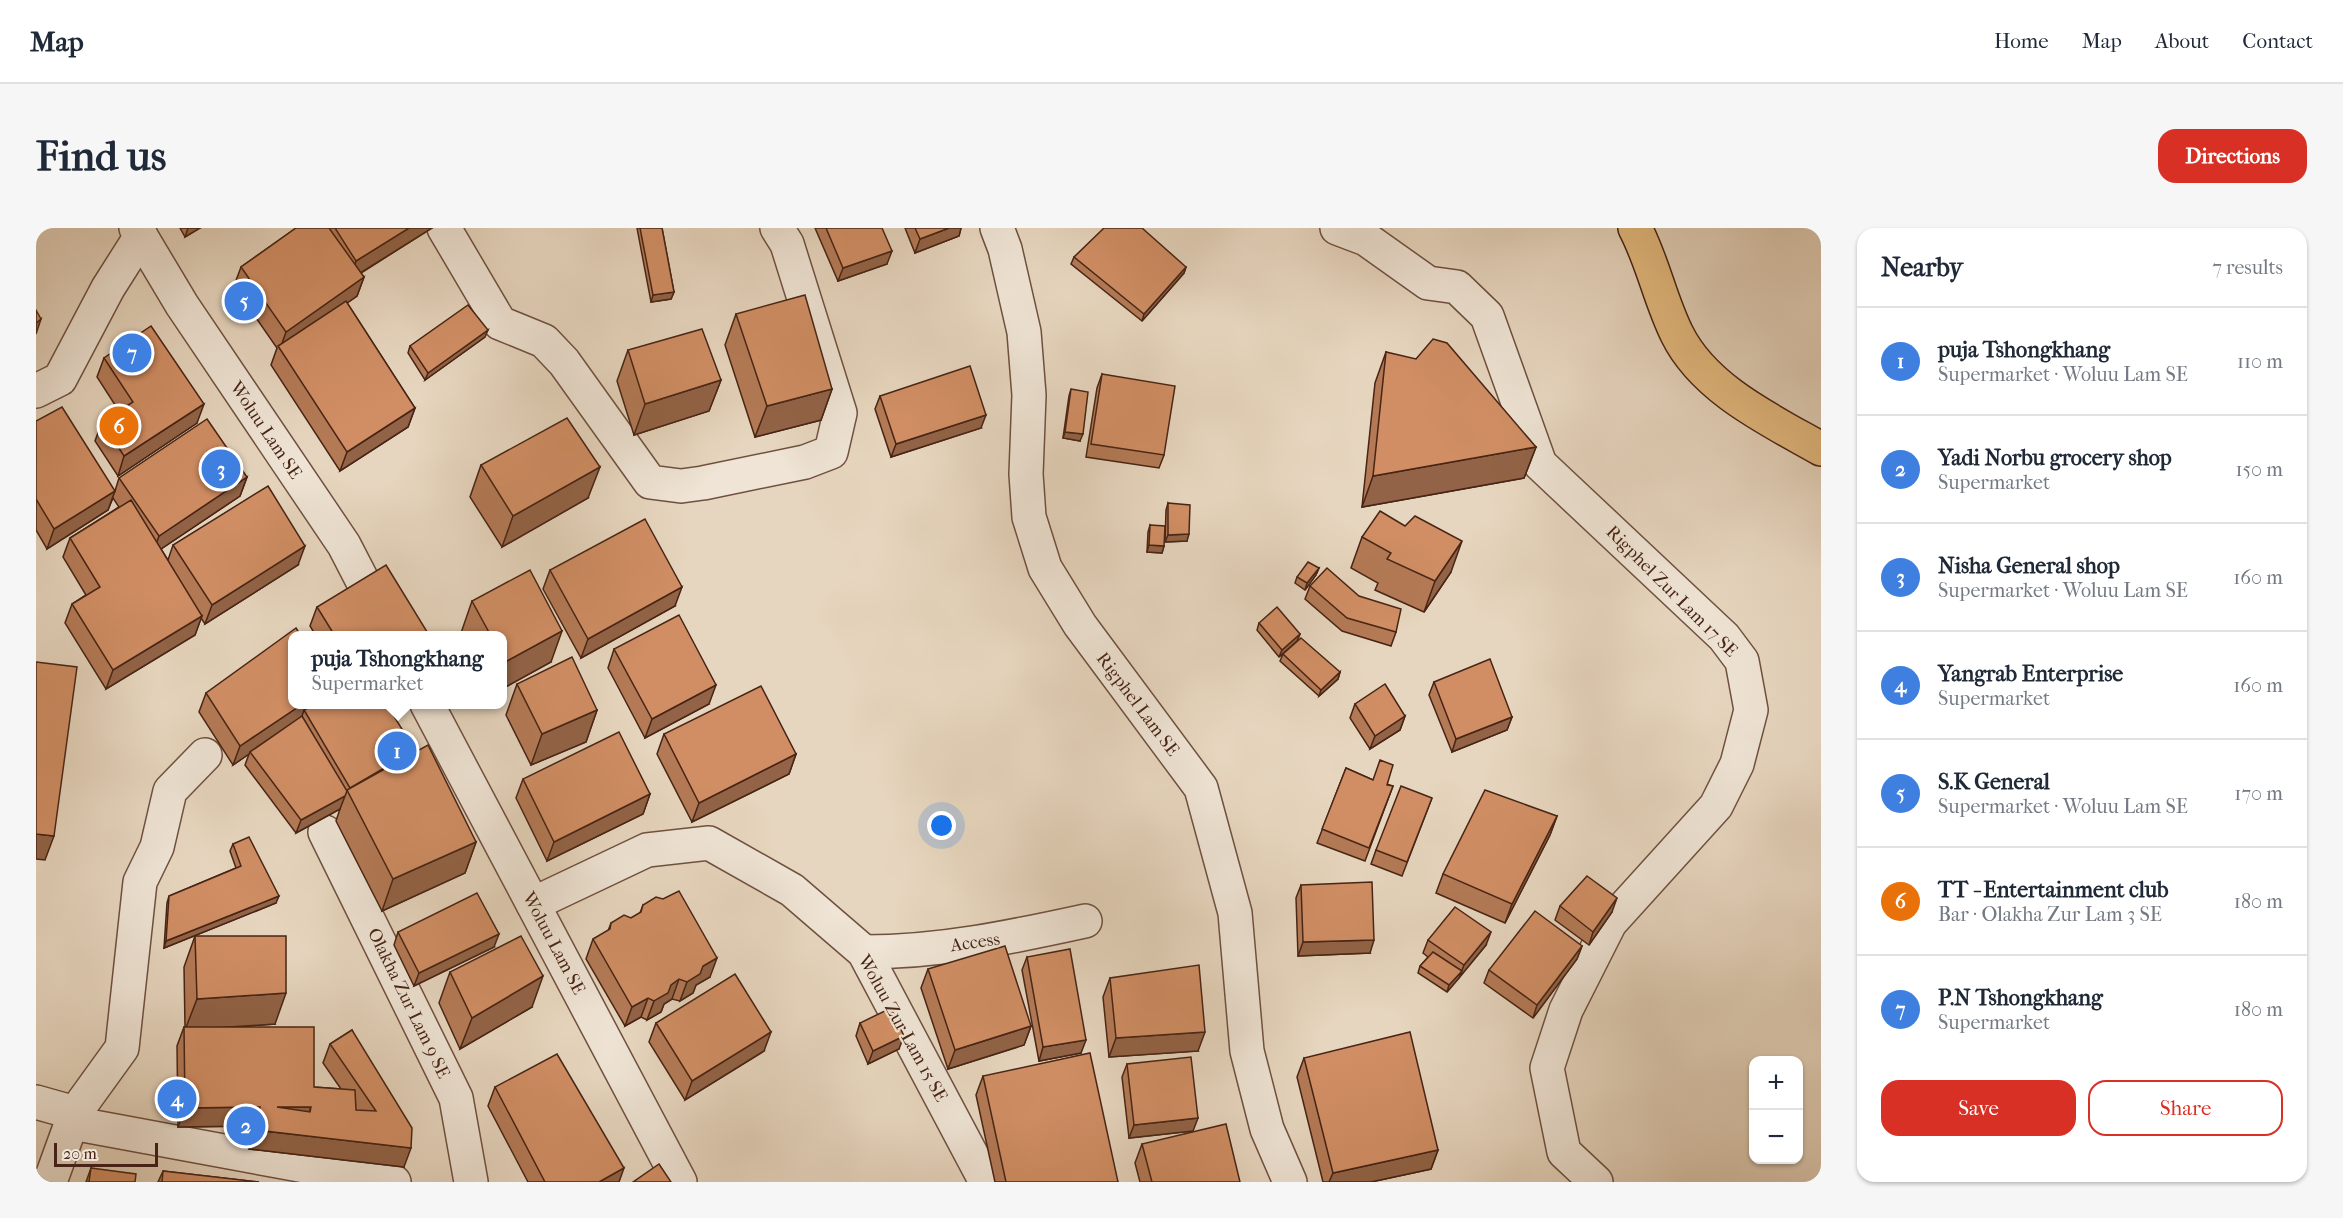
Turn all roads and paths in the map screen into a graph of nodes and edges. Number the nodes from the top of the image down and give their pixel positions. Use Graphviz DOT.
graph roads {
  1 [pos="444,228"];
  2 [pos="777,228"];
  3 [pos="997,228"];
  4 [pos="1337,228"];
  5 [pos="1635,228"];
  6 [pos="139,232"];
  7 [pos="36,390"];
  8 [pos="1821,449"];
  9 [pos="388,631"];
  10 [pos="429,709"];
  11 [pos="205,755"];
  12 [pos="325,832"];
  13 [pos="533,904"];
  14 [pos="1085,921"];
  15 [pos="864,952"];
  16 [pos="36,1102"];
  17 [pos="75,1113"];
  18 [pos="50,1182"];
  19 [pos="394,1182"];
  20 [pos="471,1182"];
  21 [pos="680,1182"];
  22 [pos="986,1182"];
  23 [pos="1290,1182"];
  24 [pos="1596,1182"];
  1 -- 2 [label="street"];
  3 -- 23 [label="street, Rigphel Lam SE"];
  4 -- 24 [label="street, Rigphel Zur Lam 17 SE"];
  5 -- 8 [label="main road"];
  6 -- 7 [label="street"];
  6 -- 9 [label="street, Woluu Lam SE"];
  10 -- 13 [label="street, Woluu Lam SE"];
  11 -- 17 [label="street"];
  12 -- 20 [label="street, Olakha Zur Lam 9 SE"];
  13 -- 15 [label="street, Woluu Zur Lam 15 SE"];
  13 -- 21 [label="street, Woluu Lam SE"];
  14 -- 15 [label="street, Access"];
  15 -- 22 [label="street, Woluu Zur Lam 15 SE"];
  16 -- 17 [label="street"];
  17 -- 18 [label="street"];
  17 -- 19 [label="street"];
}
